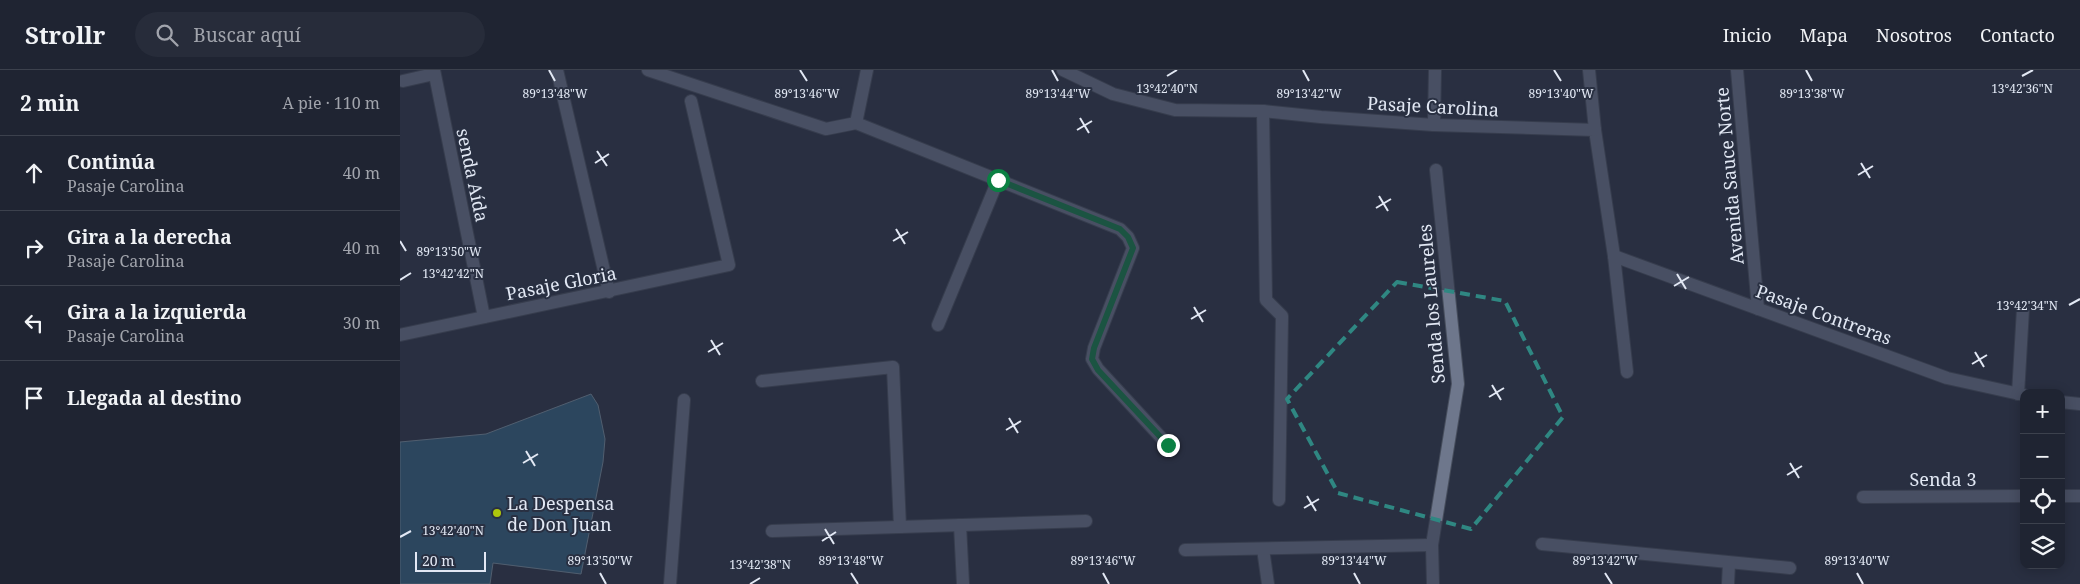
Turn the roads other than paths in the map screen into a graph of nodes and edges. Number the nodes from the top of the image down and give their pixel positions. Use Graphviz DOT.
graph roads {
  1 [pos="557,70"];
  2 [pos="648,70"];
  3 [pos="867,70"];
  4 [pos="1063,70"];
  5 [pos="1435,70"];
  6 [pos="1589,70"];
  7 [pos="1736,70"];
  8 [pos="434,72"];
  9 [pos="402,81"];
  10 [pos="691,101"];
  11 [pos="1263,110"];
  12 [pos="856,123"];
  13 [pos="1434,124"];
  14 [pos="1595,130"];
  15 [pos="1436,170"];
  16 [pos="998,180"];
  17 [pos="1614,256"];
  18 [pos="609,292"];
  19 [pos="1758,309"];
  20 [pos="2023,309"];
  21 [pos="484,317"];
  22 [pos="938,325"];
  23 [pos="400,335"];
  24 [pos="1627,372"];
  25 [pos="762,381"];
  26 [pos="2021,389"];
  27 [pos="2020,395"];
  28 [pos="684,400"];
  29 [pos="2065,402"];
  30 [pos="2080,404"];
  31 [pos="1168,445"];
  32 [pos="2020,496"];
  33 [pos="2065,496"];
  34 [pos="2080,496"];
  35 [pos="1862,497"];
  36 [pos="1279,500"];
  37 [pos="1086,520"];
  38 [pos="960,525"];
  39 [pos="900,526"];
  40 [pos="772,531"];
  41 [pos="1542,544"];
  42 [pos="1432,545"];
  43 [pos="1264,549"];
  44 [pos="1185,550"];
  45 [pos="1729,562"];
  46 [pos="1790,568"];
  47 [pos="670,584"];
  48 [pos="963,584"];
  49 [pos="1268,584"];
  50 [pos="1433,584"];
  51 [pos="1728,584"];
  1 -- 18 [label="street"];
  2 -- 12 [label="street"];
  3 -- 12 [label="street"];
  4 -- 11 [label="street, Pasaje Carolina"];
  5 -- 13 [label="street"];
  6 -- 14 [label="street"];
  7 -- 19 [label="street, Avenida Sauce Norte"];
  8 -- 9 [label="street"];
  8 -- 21 [label="street, senda Aída"];
  10 -- 18 [label="street, Pasaje Gloria"];
  11 -- 13 [label="street, Pasaje Carolina"];
  11 -- 36 [label="street"];
  12 -- 16 [label="street"];
  13 -- 14 [label="street, Pasaje Carolina"];
  14 -- 17 [label="street"];
  15 -- 42 [label="street, Senda los Laureles"];
  16 -- 22 [label="street"];
  16 -- 31 [label="street"];
  17 -- 19 [label="street, Pasaje Contreras"];
  17 -- 24 [label="street"];
  18 -- 21 [label="street, Pasaje Gloria"];
  19 -- 27 [label="street, Pasaje Contreras"];
  20 -- 26 [label="street"];
  21 -- 23 [label="street, Pasaje Gloria"];
  25 -- 39 [label="street"];
  28 -- 47 [label="street"];
  29 -- 30 [label="street"];
  32 -- 35 [label="street, Senda 3"];
  33 -- 34 [label="street"];
  37 -- 38 [label="street"];
  38 -- 39 [label="street"];
  38 -- 48 [label="street"];
  39 -- 40 [label="street"];
  41 -- 45 [label="street"];
  42 -- 43 [label="street"];
  42 -- 50 [label="street, Senda los Laureles"];
  43 -- 44 [label="street"];
  43 -- 49 [label="street"];
  45 -- 46 [label="street"];
  45 -- 51 [label="street"];
}
